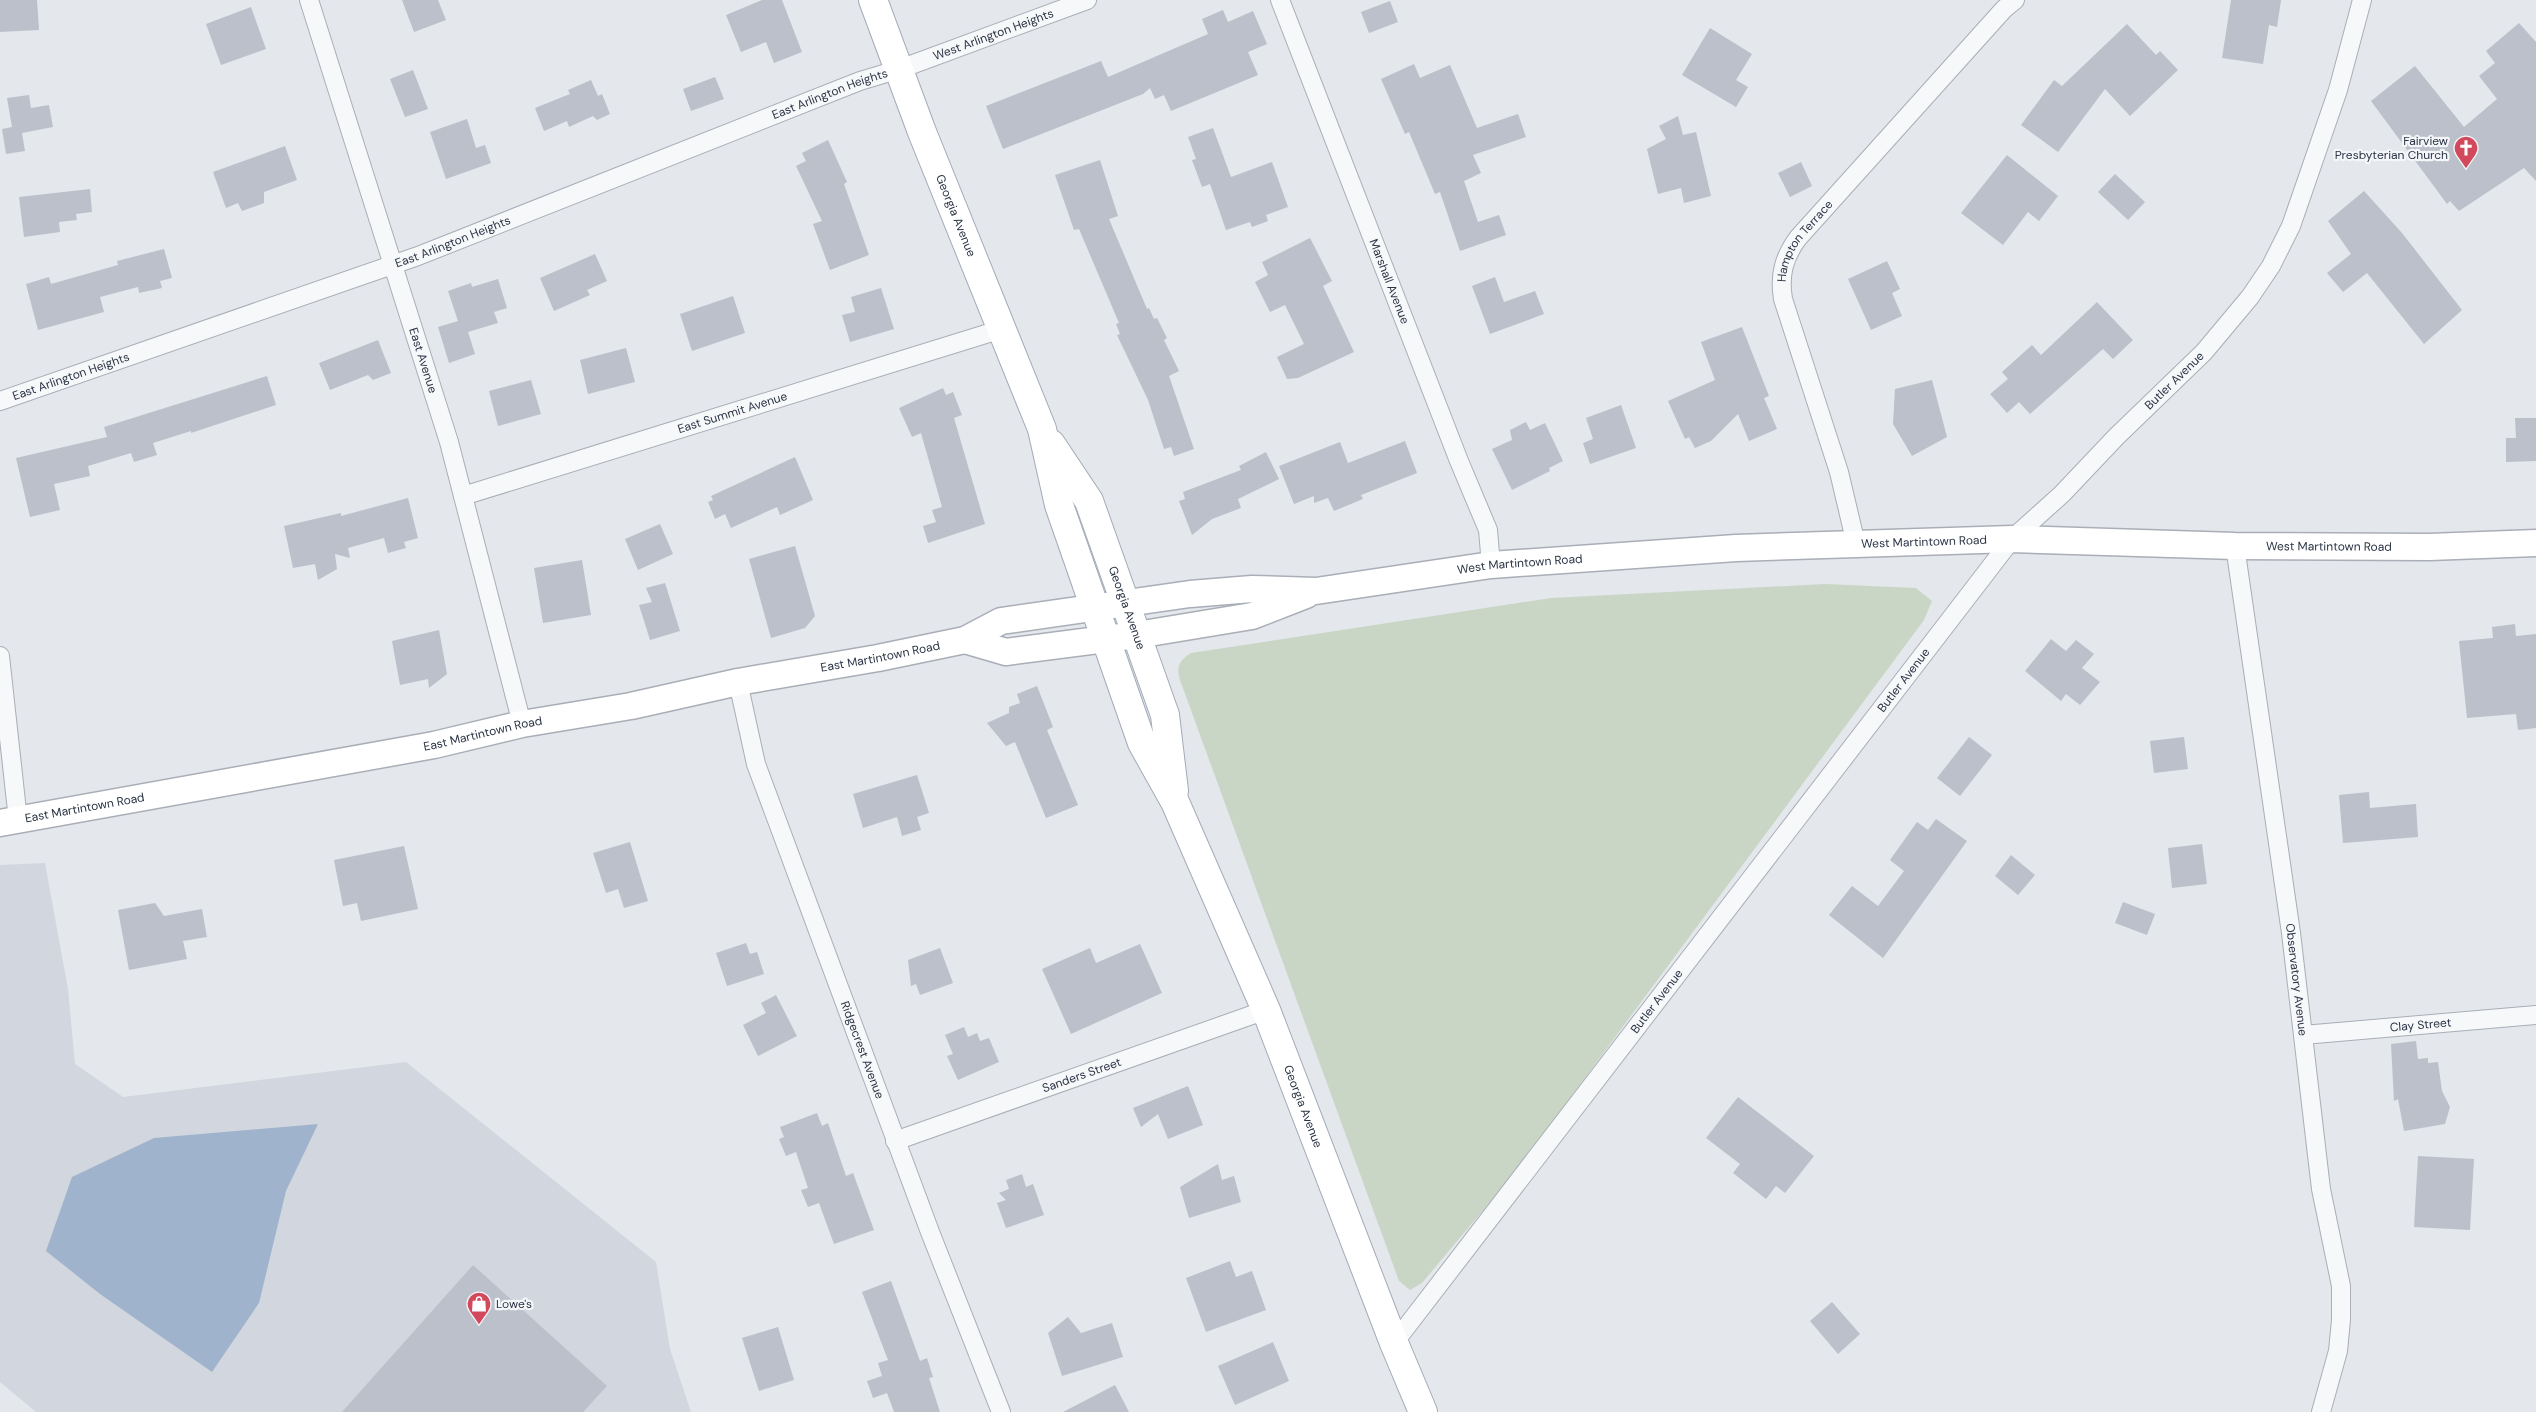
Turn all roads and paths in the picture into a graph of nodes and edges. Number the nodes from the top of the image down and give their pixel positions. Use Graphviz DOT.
graph roads {
  1 [pos="309,0"];
  2 [pos="874,0"];
  3 [pos="1087,0"];
  4 [pos="1280,0"];
  5 [pos="2015,0"];
  6 [pos="2362,0"];
  7 [pos="900,69"];
  8 [pos="392,265"];
  9 [pos="1002,329"];
  10 [pos="0,401"];
  11 [pos="1042,429"];
  12 [pos="463,496"];
  13 [pos="2012,539"];
  14 [pos="2536,543"];
  15 [pos="1856,544"];
  16 [pos="2234,546"];
  17 [pos="1491,565"];
  18 [pos="1316,591"];
  19 [pos="1126,603"];
  20 [pos="1095,608"];
  21 [pos="1137,636"];
  22 [pos="1106,639"];
  23 [pos="965,640"];
  24 [pos="0,656"];
  25 [pos="738,682"];
  26 [pos="522,724"];
  27 [pos="1175,802"];
  28 [pos="9,822"];
  29 [pos="1266,1010"];
  30 [pos="2536,1015"];
  31 [pos="2303,1035"];
  32 [pos="895,1141"];
  33 [pos="1394,1343"];
  34 [pos="1002,1412"];
  35 [pos="1423,1412"];
  36 [pos="2321,1412"];
  1 -- 8 [label="street, East Avenue"];
  2 -- 7 [label="main road, Georgia Avenue"];
  3 -- 7 [label="street, West Arlington Heights"];
  4 -- 17 [label="street, Marshall Avenue"];
  5 -- 15 [label="street, Hampton Terrace"];
  6 -- 13 [label="street, Butler Avenue"];
  7 -- 8 [label="street, East Arlington Heights"];
  7 -- 9 [label="main road, Georgia Avenue"];
  8 -- 10 [label="street, East Arlington Heights"];
  8 -- 12 [label="street, East Avenue"];
  9 -- 11 [label="main road, Georgia Avenue"];
  9 -- 12 [label="street, East Summit Avenue"];
  11 -- 19 [label="main road, Georgia Avenue"];
  11 -- 20 [label="main road, Georgia Avenue"];
  12 -- 26 [label="street, East Avenue"];
  13 -- 15 [label="main road, West Martintown Road"];
  13 -- 16 [label="main road, West Martintown Road"];
  13 -- 33 [label="street, Butler Avenue"];
  14 -- 16 [label="main road, West Martintown Road"];
  15 -- 17 [label="main road, West Martintown Road"];
  16 -- 31 [label="street, Observatory Avenue"];
  17 -- 18 [label="main road, West Martintown Road"];
  18 -- 19 [label="main road, West Martintown Road"];
  18 -- 21 [label="main road, West Martintown Road"];
  19 -- 20 [label="main road, East Martintown Road"];
  19 -- 21 [label="main road, Georgia Avenue"];
  20 -- 22 [label="main road, Georgia Avenue"];
  20 -- 23 [label="main road, East Martintown Road"];
  21 -- 22 [label="main road, West Martintown Road"];
  21 -- 27 [label="main road, Georgia Avenue"];
  22 -- 23 [label="main road, East Martintown Road"];
  22 -- 27 [label="main road, Georgia Avenue"];
  23 -- 25 [label="main road, East Martintown Road"];
  24 -- 28 [label="street"];
  25 -- 26 [label="main road, East Martintown Road"];
  25 -- 32 [label="street, Ridgecrest Avenue"];
  26 -- 28 [label="main road, East Martintown Road"];
  27 -- 29 [label="main road, Georgia Avenue"];
  29 -- 32 [label="street, Sanders Street"];
  29 -- 33 [label="main road, Georgia Avenue"];
  30 -- 31 [label="street, Clay Street"];
  31 -- 36 [label="street, Observatory Avenue"];
  32 -- 34 [label="street, Ridgecrest Avenue"];
  33 -- 35 [label="main road, Georgia Avenue"];
}
